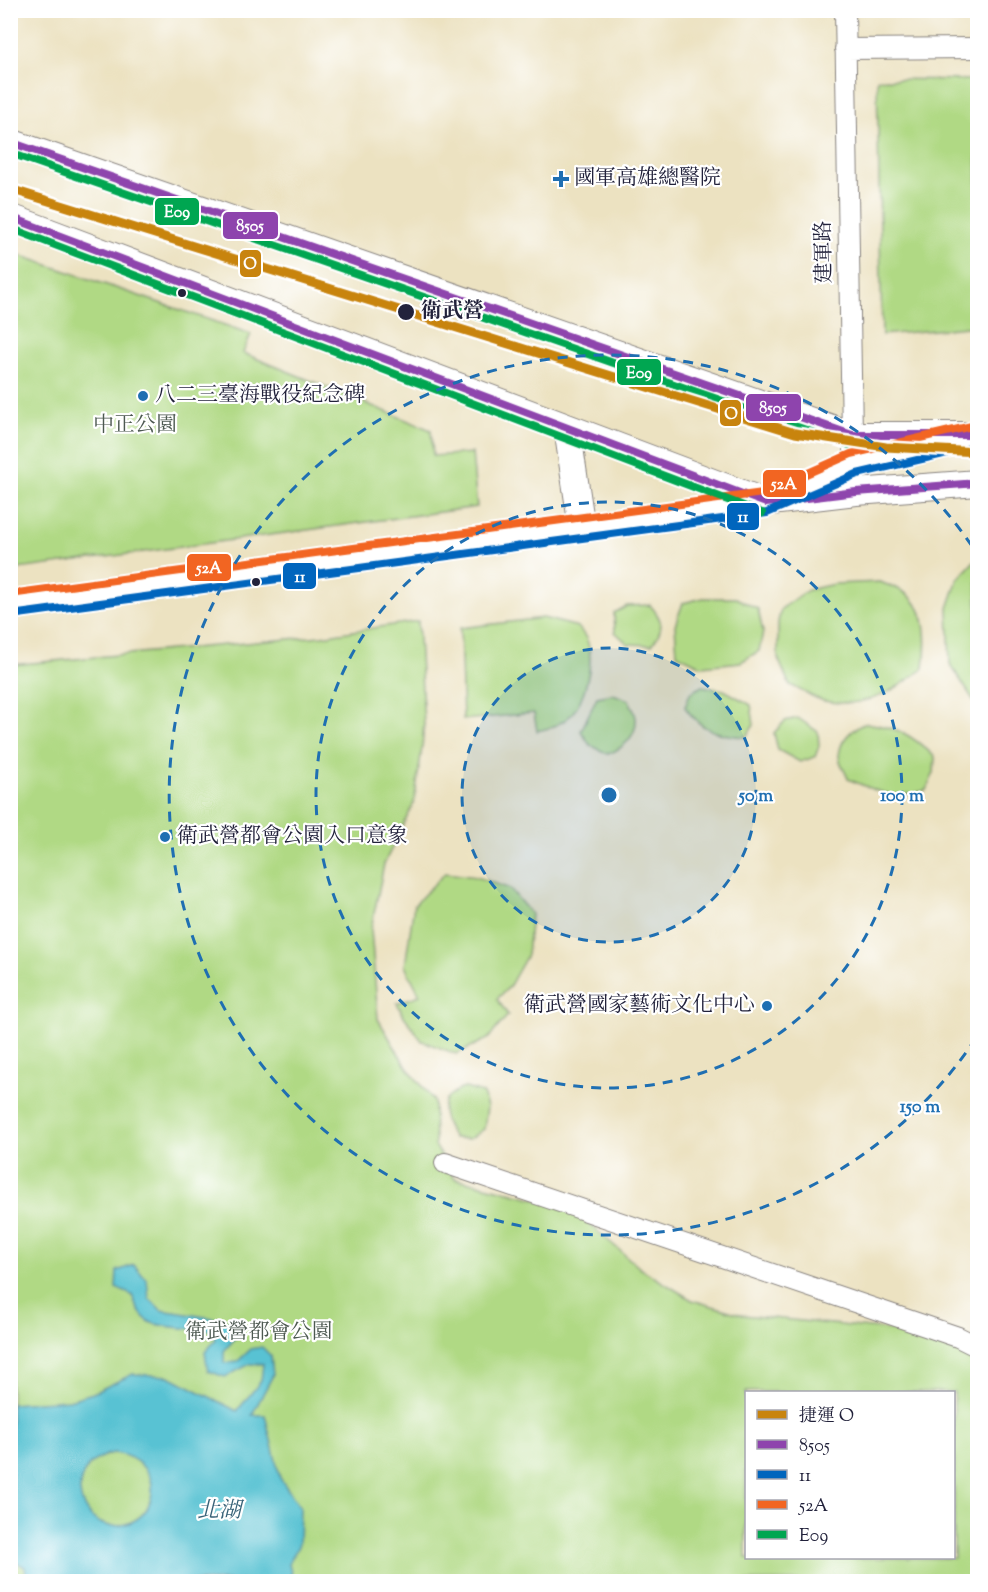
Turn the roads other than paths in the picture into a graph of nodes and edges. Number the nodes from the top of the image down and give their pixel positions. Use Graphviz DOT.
graph roads {
  1 [pos="845,10"];
  2 [pos="978,48"];
  3 [pos="844,49"];
  4 [pos="10,142"];
  5 [pos="10,217"];
  6 [pos="567,428"];
  7 [pos="852,435"];
  8 [pos="973,435"];
  9 [pos="854,464"];
  10 [pos="978,483"];
  11 [pos="856,492"];
  12 [pos="766,503"];
  13 [pos="582,528"];
  14 [pos="10,605"];
  15 [pos="445,1163"];
  16 [pos="978,1347"];
  1 -- 3 [label="street, 建軍路"];
  2 -- 3 [label="street"];
  3 -- 7 [label="street, 建軍路"];
  4 -- 7 [label="street"];
  5 -- 6 [label="street"];
  6 -- 12 [label="street"];
  6 -- 13 [label="street"];
  7 -- 8 [label="street"];
  7 -- 9 [label="street, 建軍路"];
  8 -- 9 [label="street"];
  9 -- 11 [label="street, 建軍路"];
  9 -- 12 [label="street"];
  10 -- 11 [label="street"];
  11 -- 12 [label="street"];
  12 -- 13 [label="street"];
  13 -- 14 [label="street"];
  15 -- 16 [label="street"];
}
